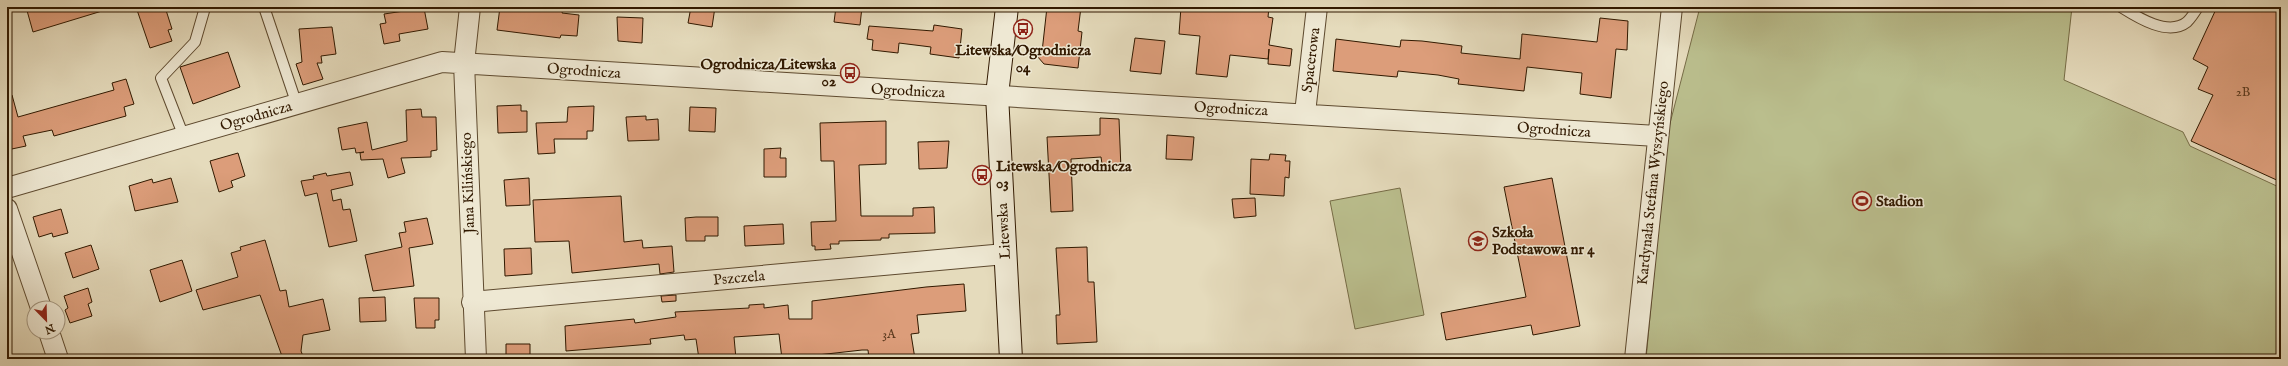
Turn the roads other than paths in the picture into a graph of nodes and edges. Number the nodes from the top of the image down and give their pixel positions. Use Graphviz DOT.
graph roads {
  1 [pos="264,7"];
  2 [pos="470,7"];
  3 [pos="1007,7"];
  4 [pos="1317,7"];
  5 [pos="1672,7"];
  6 [pos="2121,7"];
  7 [pos="2198,7"];
  8 [pos="204,11"];
  9 [pos="464,63"];
  10 [pos="997,95"];
  11 [pos="297,104"];
  12 [pos="1305,113"];
  13 [pos="1658,136"];
  14 [pos="184,137"];
  15 [pos="7,188"];
  16 [pos="7,209"];
  17 [pos="1005,254"];
  18 [pos="38,300"];
  19 [pos="472,302"];
  20 [pos="52,340"];
  21 [pos="58,359"];
  22 [pos="476,359"];
  23 [pos="1011,359"];
  24 [pos="1635,359"];
  1 -- 11 [label="lane"];
  2 -- 9 [label="street, Jana Kilińskiego"];
  3 -- 10 [label="main road, Litewska"];
  4 -- 12 [label="street, Spacerowa"];
  5 -- 13 [label="street, Kardynała Stefana Wyszyńskiego"];
  6 -- 7 [label="lane"];
  8 -- 14 [label="lane"];
  9 -- 10 [label="street, Ogrodnicza"];
  9 -- 11 [label="street, Ogrodnicza"];
  9 -- 19 [label="street, Jana Kilińskiego"];
  10 -- 12 [label="street, Ogrodnicza"];
  10 -- 17 [label="main road, Litewska"];
  11 -- 14 [label="street, Ogrodnicza"];
  12 -- 13 [label="street, Ogrodnicza"];
  13 -- 24 [label="street, Kardynała Stefana Wyszyńskiego"];
  14 -- 15 [label="street, Ogrodnicza"];
  16 -- 18 [label="street"];
  17 -- 19 [label="street, Pszczela"];
  17 -- 23 [label="main road, Litewska"];
  19 -- 22 [label="street, Jana Kilińskiego"];
  20 -- 21 [label="street"];
}
